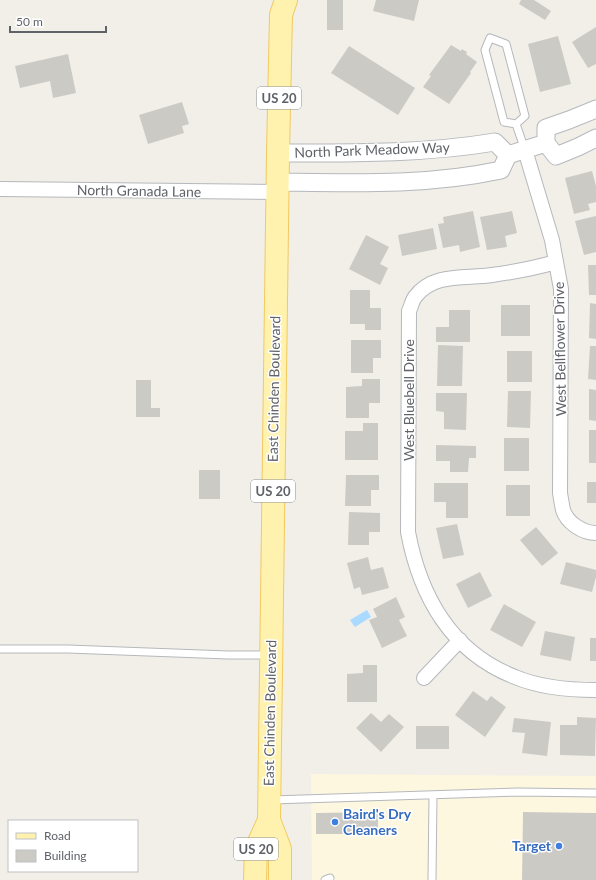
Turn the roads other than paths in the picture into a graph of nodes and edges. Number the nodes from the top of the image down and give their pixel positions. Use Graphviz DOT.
graph roads {
  1 [pos="281,5"];
  2 [pos="596,109"];
  3 [pos="516,124"];
  4 [pos="596,138"];
  5 [pos="546,143"];
  6 [pos="524,150"];
  7 [pos="278,152"];
  8 [pos="508,155"];
  9 [pos="277,187"];
  10 [pos="0,190"];
  11 [pos="556,262"];
  12 [pos="596,533"];
  13 [pos="460,640"];
  14 [pos="0,649"];
  15 [pos="271,655"];
  16 [pos="424,678"];
  17 [pos="596,690"];
  18 [pos="596,793"];
  19 [pos="433,795"];
  20 [pos="268,810"];
  21 [pos="255,880"];
  22 [pos="280,880"];
  23 [pos="432,880"];
  1 -- 7 [label="main road, East Chinden Boulevard / US 20"];
  2 -- 5 [label="street"];
  3 -- 3 [label="lane"];
  3 -- 6 [label="lane"];
  4 -- 5 [label="street"];
  5 -- 6 [label="street"];
  6 -- 8 [label="street"];
  6 -- 11 [label="street, West Bellflower Drive"];
  7 -- 8 [label="street, North Park Meadow Way"];
  7 -- 9 [label="main road, East Chinden Boulevard / US 20"];
  8 -- 9 [label="street"];
  9 -- 10 [label="street, North Granada Lane"];
  9 -- 15 [label="main road, East Chinden Boulevard / US 20"];
  11 -- 12 [label="street, West Bellflower Drive"];
  11 -- 13 [label="street, West Bluebell Drive"];
  13 -- 16 [label="street"];
  13 -- 17 [label="street, West Bluebell Drive"];
  14 -- 15 [label="lane"];
  15 -- 20 [label="main road, East Chinden Boulevard / US 20"];
  18 -- 19 [label="lane"];
  19 -- 20 [label="lane"];
  19 -- 23 [label="lane"];
  20 -- 21 [label="main road, East Chinden Boulevard / US 20"];
  20 -- 22 [label="main road, US 20"];
}
